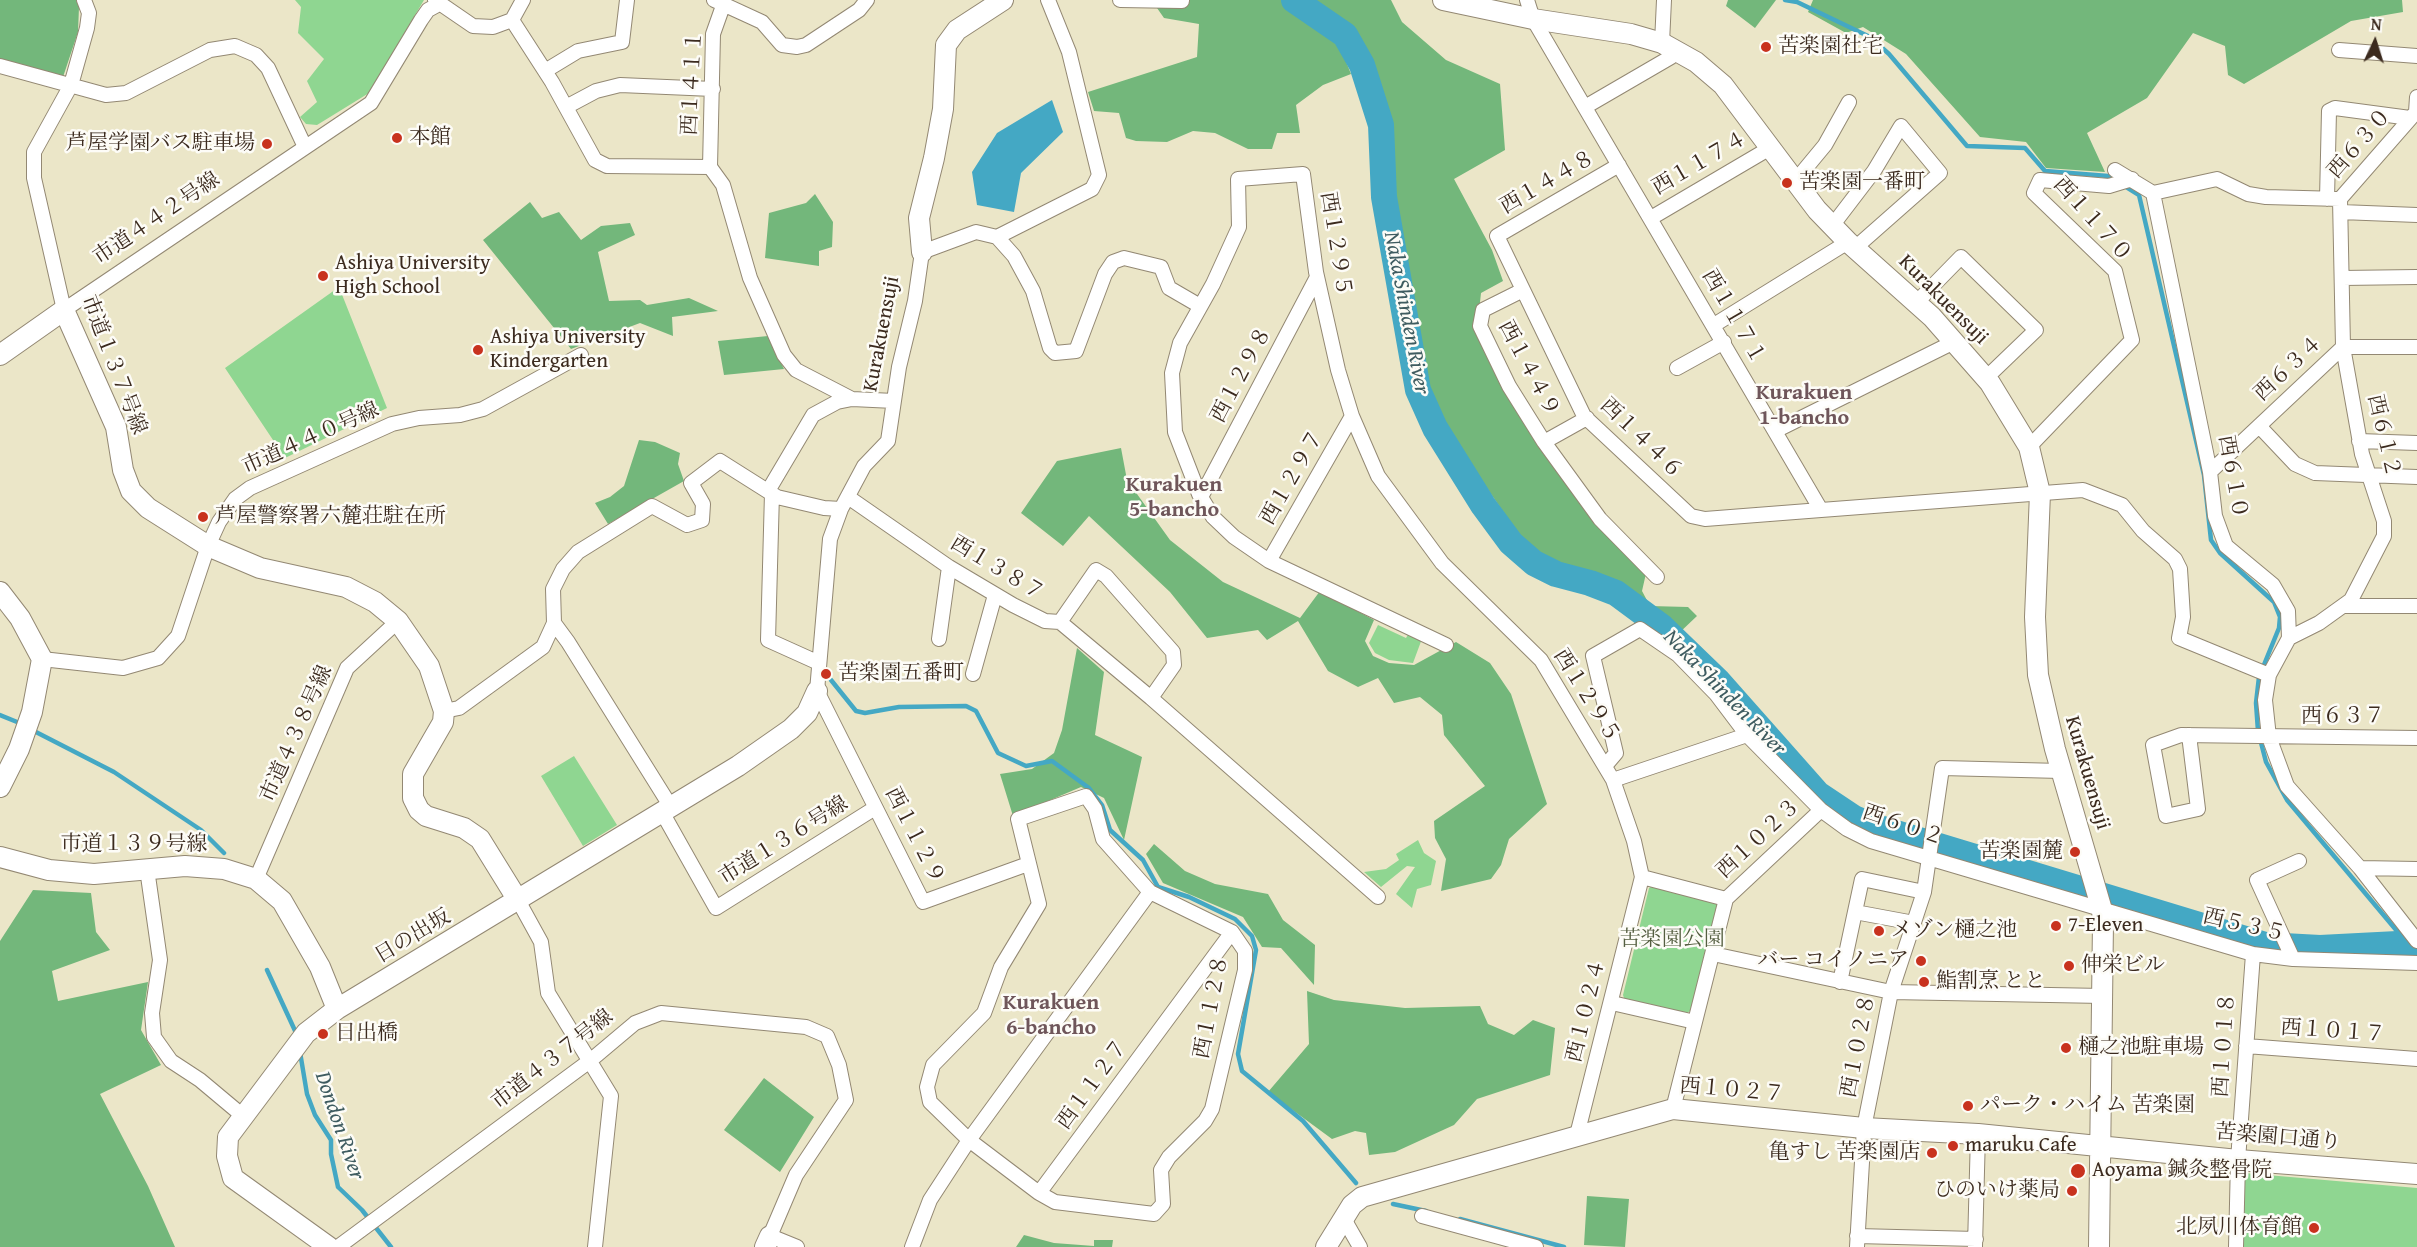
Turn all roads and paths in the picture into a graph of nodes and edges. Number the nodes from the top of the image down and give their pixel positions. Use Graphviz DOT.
graph roads {
  1 [pos="84,0"];
  2 [pos="523,0"];
  3 [pos="627,0"];
  4 [pos="867,0"];
  5 [pos="1003,0"];
  6 [pos="1048,0"];
  7 [pos="1120,0"];
  8 [pos="1443,0"];
  9 [pos="1664,0"];
  10 [pos="719,1"];
  11 [pos="1182,1"];
  12 [pos="437,2"];
  13 [pos="1530,9"];
  14 [pos="513,20"];
  15 [pos="1669,46"];
  16 [pos="2339,50"];
  17 [pos="2417,56"];
  18 [pos="0,66"];
  19 [pos="545,71"];
  20 [pos="71,86"];
  21 [pos="713,89"];
  22 [pos="2417,97"];
  23 [pos="1849,102"];
  24 [pos="566,107"];
  25 [pos="1585,107"];
  26 [pos="2414,114"];
  27 [pos="305,147"];
  28 [pos="1770,147"];
  29 [pos="1619,165"];
  30 [pos="710,167"];
  31 [pos="2115,170"];
  32 [pos="1796,180"];
  33 [pos="2128,180"];
  34 [pos="2153,193"];
  35 [pos="2336,204"];
  36 [pos="2417,214"];
  37 [pos="1651,218"];
  38 [pos="1832,226"];
  39 [pos="1497,236"];
  40 [pos="997,237"];
  41 [pos="1852,245"];
  42 [pos="922,252"];
  43 [pos="1316,272"];
  44 [pos="2417,277"];
  45 [pos="2342,278"];
  46 [pos="1523,290"];
  47 [pos="1916,303"];
  48 [pos="1200,306"];
  49 [pos="64,310"];
  50 [pos="1714,325"];
  51 [pos="1724,342"];
  52 [pos="1954,342"];
  53 [pos="2343,347"];
  54 [pos="2417,347"];
  55 [pos="0,355"];
  56 [pos="581,355"];
  57 [pos="1677,368"];
  58 [pos="1986,378"];
  59 [pos="852,399"];
  60 [pos="894,401"];
  61 [pos="1352,416"];
  62 [pos="1587,418"];
  63 [pos="2259,426"];
  64 [pos="1775,431"];
  65 [pos="2359,441"];
  66 [pos="1544,442"];
  67 [pos="2417,443"];
  68 [pos="2029,447"];
  69 [pos="2210,472"];
  70 [pos="2368,477"];
  71 [pos="2417,477"];
  72 [pos="770,492"];
  73 [pos="2040,494"];
  74 [pos="1201,497"];
  75 [pos="845,503"];
  76 [pos="1821,510"];
  77 [pos="208,546"];
  78 [pos="1269,561"];
  79 [pos="950,567"];
  80 [pos="1657,577"];
  81 [pos="0,592"];
  82 [pos="995,595"];
  83 [pos="2344,606"];
  84 [pos="2417,606"];
  85 [pos="398,621"];
  86 [pos="1060,622"];
  87 [pos="554,623"];
  88 [pos="2289,638"];
  89 [pos="939,639"];
  90 [pos="1446,645"];
  91 [pos="42,659"];
  92 [pos="819,663"];
  93 [pos="2264,673"];
  94 [pos="973,674"];
  95 [pos="817,691"];
  96 [pos="1151,698"];
  97 [pos="444,711"];
  98 [pos="1747,735"];
  99 [pos="2189,735"];
  100 [pos="2263,737"];
  101 [pos="2417,738"];
  102 [pos="1605,766"];
  103 [pos="2061,771"];
  104 [pos="1613,780"];
  105 [pos="0,787"];
  106 [pos="875,808"];
  107 [pos="666,810"];
  108 [pos="1821,810"];
  109 [pos="0,857"];
  110 [pos="1930,858"];
  111 [pos="2299,861"];
  112 [pos="1028,864"];
  113 [pos="2360,868"];
  114 [pos="147,869"];
  115 [pos="2417,869"];
  116 [pos="1642,877"];
  117 [pos="256,879"];
  118 [pos="1150,892"];
  119 [pos="1924,892"];
  120 [pos="1378,897"];
  121 [pos="1726,899"];
  122 [pos="519,902"];
  123 [pos="2101,906"];
  124 [pos="1855,912"];
  125 [pos="1914,923"];
  126 [pos="1232,932"];
  127 [pos="2413,935"];
  128 [pos="1713,954"];
  129 [pos="2253,954"];
  130 [pos="2293,959"];
  131 [pos="2417,963"];
  132 [pos="1840,982"];
  133 [pos="1891,992"];
  134 [pos="2103,996"];
  135 [pos="1612,1003"];
  136 [pos="338,1009"];
  137 [pos="1695,1022"];
  138 [pos="2246,1046"];
  139 [pos="2417,1059"];
  140 [pos="591,1060"];
  141 [pos="1673,1109"];
  142 [pos="243,1116"];
  143 [pos="1864,1128"];
  144 [pos="1978,1134"];
  145 [pos="1577,1135"];
  146 [pos="969,1140"];
  147 [pos="2100,1145"];
  148 [pos="2238,1160"];
  149 [pos="2417,1174"];
  150 [pos="1039,1193"];
  151 [pos="1422,1216"];
  152 [pos="1344,1219"];
  153 [pos="767,1241"];
  154 [pos="1857,1242"];
  155 [pos="1976,1243"];
  156 [pos="329,1247"];
  157 [pos="338,1247"];
  158 [pos="595,1247"];
  159 [pos="797,1247"];
  160 [pos="912,1247"];
  161 [pos="1326,1247"];
  162 [pos="1360,1247"];
  163 [pos="1536,1247"];
  164 [pos="2098,1247"];
  165 [pos="2236,1247"];
  1 -- 20 [label="street, 市道１３７号線"];
  2 -- 14 [label="street"];
  3 -- 19 [label="street"];
  4 -- 10 [label="street"];
  5 -- 42 [label="street, Kurakuensuji"];
  6 -- 40 [label="street"];
  7 -- 11 [label="street"];
  8 -- 13 [label="street, Kurakuensuji"];
  9 -- 15 [label="street"];
  10 -- 21 [label="street, 西１４１１"];
  12 -- 14 [label="street"];
  12 -- 27 [label="street, 市道４４２号線"];
  13 -- 15 [label="street, Kurakuensuji"];
  13 -- 25 [label="street, 西１１７１"];
  14 -- 19 [label="street"];
  15 -- 25 [label="street"];
  15 -- 28 [label="street, Kurakuensuji"];
  16 -- 17 [label="street"];
  18 -- 20 [label="street"];
  19 -- 24 [label="street"];
  20 -- 27 [label="street"];
  20 -- 49 [label="street, 市道１３７号線"];
  21 -- 24 [label="street"];
  21 -- 30 [label="street, 西１４１１"];
  22 -- 26 [label="street, 西６３０"];
  23 -- 32 [label="street"];
  24 -- 30 [label="street"];
  25 -- 29 [label="street, 西１１７１"];
  26 -- 35 [label="street, 西６３０"];
  26 -- 35 [label="street, 西６１２"];
  27 -- 49 [label="street, 市道４４２号線"];
  28 -- 32 [label="street, Kurakuensuji"];
  28 -- 37 [label="street, 西１１７４"];
  29 -- 37 [label="street, 西１１７１"];
  29 -- 39 [label="street, 西１４４８"];
  30 -- 59 [label="street"];
  31 -- 33 [label="street"];
  32 -- 38 [label="street, Kurakuensuji"];
  33 -- 34 [label="street"];
  33 -- 68 [label="street, 西１１７０"];
  34 -- 35 [label="street, 西６３０"];
  34 -- 69 [label="street, 西６１０"];
  35 -- 36 [label="street"];
  35 -- 45 [label="street, 西６１２"];
  37 -- 50 [label="street, 西１１７１"];
  38 -- 41 [label="street, Kurakuensuji"];
  38 -- 41 [label="street"];
  39 -- 46 [label="street, 西１４４６"];
  40 -- 42 [label="street"];
  40 -- 48 [label="street"];
  41 -- 47 [label="street, Kurakuensuji"];
  41 -- 50 [label="street"];
  42 -- 60 [label="street, Kurakuensuji"];
  43 -- 48 [label="street, 西１２９５"];
  43 -- 61 [label="street, 西１２９５"];
  43 -- 74 [label="street, 西１２９８"];
  44 -- 45 [label="street"];
  45 -- 53 [label="street, 西６１２"];
  46 -- 62 [label="street, 西１４４６"];
  46 -- 66 [label="street, 西１４４９"];
  47 -- 52 [label="street, Kurakuensuji"];
  47 -- 58 [label="street"];
  48 -- 74 [label="street, 西１２９５"];
  49 -- 55 [label="street, 市道４４２号線"];
  49 -- 77 [label="street, 市道１３７号線"];
  50 -- 51 [label="street, 西１１７１"];
  51 -- 57 [label="street"];
  51 -- 64 [label="street, 西１１７１"];
  52 -- 58 [label="street, Kurakuensuji"];
  52 -- 64 [label="street"];
  53 -- 54 [label="street, 西６３４"];
  53 -- 63 [label="street, 西６３４"];
  53 -- 65 [label="street, 西６１２"];
  56 -- 77 [label="street, 市道４４０号線"];
  58 -- 68 [label="street, Kurakuensuji"];
  59 -- 60 [label="street"];
  59 -- 72 [label="street"];
  60 -- 75 [label="street, Kurakuensuji"];
  61 -- 78 [label="street, 西１２９７"];
  61 -- 102 [label="street, 西１２９５"];
  62 -- 66 [label="street, 西１４４９"];
  62 -- 76 [label="street, 西１４４６"];
  63 -- 69 [label="street, 西６３４"];
  63 -- 70 [label="street"];
  64 -- 76 [label="street, 西１１７１"];
  65 -- 67 [label="street"];
  65 -- 70 [label="street, 西６１２"];
  66 -- 80 [label="street"];
  68 -- 73 [label="street, Kurakuensuji"];
  69 -- 88 [label="street, 西６１０"];
  70 -- 71 [label="street"];
  70 -- 83 [label="street, 西６１２"];
  72 -- 75 [label="street"];
  72 -- 87 [label="street"];
  72 -- 92 [label="street"];
  73 -- 76 [label="street"];
  73 -- 93 [label="street"];
  73 -- 103 [label="street, Kurakuensuji"];
  74 -- 78 [label="street, 西１２９５"];
  75 -- 79 [label="street, 西１３８７"];
  75 -- 92 [label="street, Kurakuensuji"];
  77 -- 85 [label="street, 市道１３７号線"];
  77 -- 91 [label="street, 市道４４０号線"];
  78 -- 90 [label="street, 西１２９５"];
  79 -- 82 [label="street, 西１３８７"];
  79 -- 89 [label="street"];
  81 -- 91 [label="street"];
  82 -- 86 [label="street, 西１３８７"];
  82 -- 94 [label="street"];
  83 -- 84 [label="street"];
  83 -- 88 [label="street, 西６１２"];
  85 -- 97 [label="street, 市道１３７号線"];
  85 -- 117 [label="street, 市道４３８号線"];
  86 -- 96 [label="street, 西１３８７"];
  86 -- 96 [label="street"];
  87 -- 97 [label="street"];
  87 -- 107 [label="street, 市道１３６号線"];
  88 -- 93 [label="street"];
  91 -- 105 [label="street"];
  92 -- 95 [label="street, Kurakuensuji"];
  93 -- 100 [label="street"];
  95 -- 106 [label="street, 西１１２９"];
  95 -- 107 [label="street, 日の出坂"];
  96 -- 120 [label="street, 西１３８７"];
  97 -- 122 [label="street"];
  98 -- 102 [label="street, 西６０２"];
  98 -- 104 [label="street"];
  98 -- 108 [label="street, 西６０２"];
  99 -- 99 [label="street, 西６３７"];
  99 -- 100 [label="street, 西６３７"];
  100 -- 101 [label="street, 西６３７"];
  100 -- 113 [label="street"];
  102 -- 104 [label="street, 西１２９５"];
  103 -- 110 [label="street, 西１０２８"];
  103 -- 123 [label="street, Kurakuensuji"];
  104 -- 116 [label="street"];
  106 -- 107 [label="street, 市道１３６号線"];
  106 -- 112 [label="street, 西１１２９"];
  107 -- 122 [label="street, 日の出坂"];
  108 -- 110 [label="street, 西６０２"];
  108 -- 121 [label="street, 西１０２３"];
  109 -- 114 [label="street, 市道１３９号線"];
  110 -- 119 [label="street, 西１０２８"];
  110 -- 123 [label="street, 西６０２"];
  111 -- 130 [label="street"];
  112 -- 118 [label="street, 西１１２８"];
  112 -- 146 [label="street, 西１１２８"];
  113 -- 115 [label="street"];
  113 -- 127 [label="street"];
  114 -- 117 [label="street, 市道１３９号線"];
  114 -- 142 [label="street"];
  116 -- 121 [label="street"];
  116 -- 135 [label="street, 西１０２４"];
  117 -- 136 [label="street, 市道１３９号線"];
  118 -- 126 [label="street, 西１１２８"];
  118 -- 146 [label="street"];
  119 -- 124 [label="street"];
  119 -- 125 [label="street, 西１０２８"];
  121 -- 128 [label="street, 西１０２３"];
  122 -- 136 [label="street, 日の出坂"];
  122 -- 140 [label="street"];
  123 -- 129 [label="street, 西５３５"];
  123 -- 134 [label="street"];
  124 -- 125 [label="street"];
  124 -- 132 [label="street"];
  125 -- 133 [label="street, 西１０２８"];
  126 -- 150 [label="street, 西１１２７"];
  126 -- 150 [label="street, 西１１２８"];
  128 -- 132 [label="street"];
  128 -- 137 [label="street, 西１０２３"];
  129 -- 130 [label="street, 西５３５"];
  129 -- 138 [label="street, 西１０１８"];
  130 -- 131 [label="street, 西５３５"];
  132 -- 133 [label="street"];
  133 -- 134 [label="street"];
  133 -- 143 [label="street, 西１０２８"];
  134 -- 147 [label="street"];
  135 -- 137 [label="street"];
  135 -- 145 [label="street, 西１０２４"];
  136 -- 142 [label="street, 日の出坂"];
  137 -- 141 [label="street, 西１０２３"];
  138 -- 139 [label="street, 西１０１７"];
  138 -- 148 [label="street, 西１０１８"];
  140 -- 153 [label="street, 市道４３７号線"];
  140 -- 157 [label="street, 市道４３７号線"];
  140 -- 158 [label="street"];
  141 -- 143 [label="street, 西１０２７"];
  141 -- 145 [label="street, 西１０２７"];
  142 -- 156 [label="street, 日の出坂"];
  143 -- 144 [label="street, 西１０２７"];
  143 -- 154 [label="street, 西１０２８"];
  144 -- 147 [label="street, 西１０２７"];
  144 -- 155 [label="street"];
  145 -- 152 [label="street, 西１０２７"];
  146 -- 150 [label="street"];
  146 -- 160 [label="street"];
  147 -- 148 [label="street, 苦楽園口通り"];
  147 -- 164 [label="street"];
  148 -- 149 [label="street, 苦楽園口通り"];
  148 -- 165 [label="street, 西１０１８"];
  151 -- 163 [label="street"];
  152 -- 161 [label="street, 西１０２７"];
  152 -- 162 [label="street"];
  153 -- 159 [label="street"];
  154 -- 155 [label="street"];
}
